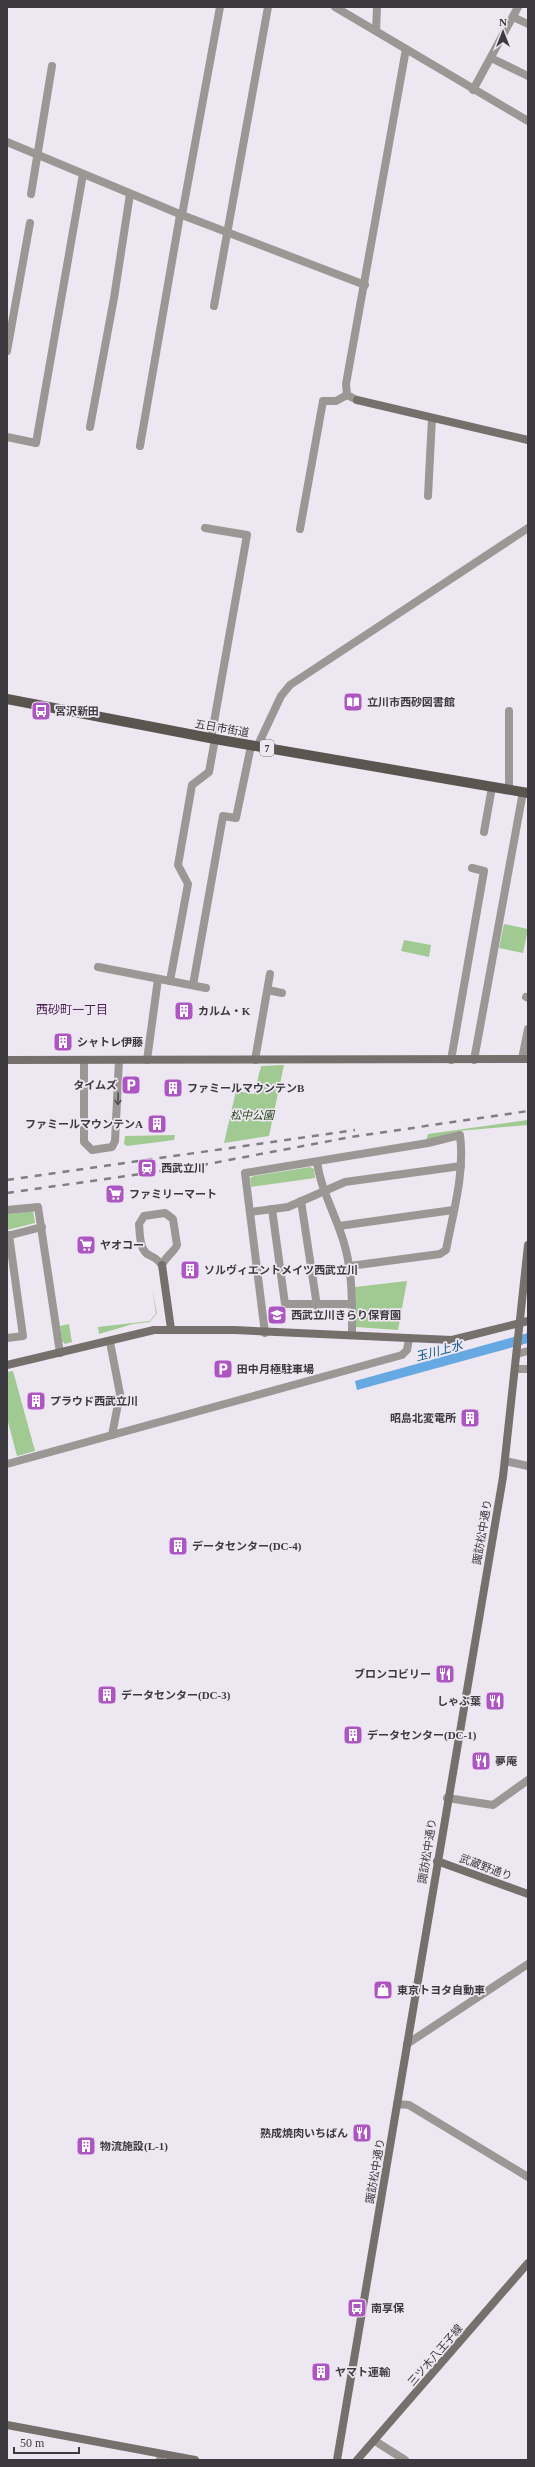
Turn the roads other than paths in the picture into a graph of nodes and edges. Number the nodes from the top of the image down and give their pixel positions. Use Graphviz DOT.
graph roads {
  1 [pos="220,7"];
  2 [pos="268,7"];
  3 [pos="335,7"];
  4 [pos="377,7"];
  5 [pos="518,7"];
  6 [pos="513,16"];
  7 [pos="528,24"];
  8 [pos="376,31"];
  9 [pos="406,49"];
  10 [pos="491,58"];
  11 [pos="52,66"];
  12 [pos="528,76"];
  13 [pos="473,90"];
  14 [pos="528,121"];
  15 [pos="7,142"];
  16 [pos="36,155"];
  17 [pos="83,174"];
  18 [pos="31,194"];
  19 [pos="130,194"];
  20 [pos="181,215"];
  21 [pos="30,223"];
  22 [pos="227,233"];
  23 [pos="365,285"];
  24 [pos="214,306"];
  25 [pos="7,351"];
  26 [pos="347,395"];
  27 [pos="432,418"];
  28 [pos="90,427"];
  29 [pos="7,437"];
  30 [pos="528,440"];
  31 [pos="140,446"];
  32 [pos="428,496"];
  33 [pos="205,528"];
  34 [pos="528,528"];
  35 [pos="300,529"];
  36 [pos="7,699"];
  37 [pos="509,711"];
  38 [pos="213,739"];
  39 [pos="254,746"];
  40 [pos="492,787"];
  41 [pos="509,790"];
  42 [pos="526,793"];
  43 [pos="484,832"];
  44 [pos="472,868"];
  45 [pos="98,967"];
  46 [pos="270,974"];
  47 [pos="158,979"];
  48 [pos="170,981"];
  49 [pos="192,985"];
  50 [pos="206,988"];
  51 [pos="268,990"];
  52 [pos="282,993"];
  53 [pos="528,1029"];
  54 [pos="525,1059"];
  55 [pos="7,1060"];
  56 [pos="84,1060"];
  57 [pos="119,1060"];
  58 [pos="147,1060"];
  59 [pos="255,1060"];
  60 [pos="451,1060"];
  61 [pos="474,1060"];
  62 [pos="317,1162"];
  63 [pos="461,1166"];
  64 [pos="324,1191"];
  65 [pos="302,1201"];
  66 [pos="7,1210"];
  67 [pos="272,1210"];
  68 [pos="453,1210"];
  69 [pos="250,1212"];
  70 [pos="338,1226"];
  71 [pos="42,1227"];
  72 [pos="8,1236"];
  73 [pos="528,1245"];
  74 [pos="166,1256"];
  75 [pos="156,1258"];
  76 [pos="162,1264"];
  77 [pos="350,1266"];
  78 [pos="352,1304"];
  79 [pos="317,1306"];
  80 [pos="524,1323"];
  81 [pos="172,1330"];
  82 [pos="264,1333"];
  83 [pos="352,1335"];
  84 [pos="7,1338"];
  85 [pos="408,1339"];
  86 [pos="110,1342"];
  87 [pos="517,1351"];
  88 [pos="528,1351"];
  89 [pos="60,1353"];
  90 [pos="7,1364"];
  91 [pos="516,1369"];
  92 [pos="528,1369"];
  93 [pos="112,1435"];
  94 [pos="505,1461"];
  95 [pos="7,1464"];
  96 [pos="528,1466"];
  97 [pos="528,1780"];
  98 [pos="448,1798"];
  99 [pos="437,1861"];
  100 [pos="528,1894"];
  101 [pos="528,1965"];
  102 [pos="407,2044"];
  103 [pos="397,2104"];
  104 [pos="528,2177"];
  105 [pos="528,2263"];
  106 [pos="7,2425"];
  107 [pos="375,2441"];
  108 [pos="161,2457"];
  109 [pos="195,2460"];
  110 [pos="337,2460"];
  111 [pos="357,2460"];
  112 [pos="405,2460"];
  1 -- 20 [label="street"];
  2 -- 22 [label="street"];
  3 -- 8 [label="street"];
  4 -- 8 [label="street"];
  5 -- 6 [label="street"];
  6 -- 7 [label="street"];
  6 -- 10 [label="street"];
  8 -- 9 [label="street"];
  9 -- 13 [label="street"];
  9 -- 23 [label="street"];
  10 -- 12 [label="street"];
  10 -- 13 [label="street"];
  11 -- 16 [label="street"];
  13 -- 14 [label="street"];
  15 -- 16 [label="street"];
  16 -- 17 [label="street"];
  16 -- 18 [label="street"];
  17 -- 19 [label="street"];
  17 -- 29 [label="street"];
  19 -- 20 [label="street"];
  19 -- 28 [label="street"];
  20 -- 22 [label="street"];
  20 -- 31 [label="street"];
  21 -- 25 [label="street"];
  22 -- 23 [label="street"];
  22 -- 24 [label="street"];
  23 -- 26 [label="street"];
  26 -- 27 [label="street"];
  26 -- 35 [label="street"];
  27 -- 30 [label="street"];
  27 -- 32 [label="street"];
  33 -- 38 [label="street"];
  34 -- 39 [label="street"];
  36 -- 38 [label="main road, 五日市街道 / 7"];
  37 -- 41 [label="street"];
  38 -- 39 [label="main road, 五日市街道 / 7"];
  38 -- 48 [label="street"];
  39 -- 40 [label="main road, 五日市街道 / 7"];
  39 -- 49 [label="street"];
  40 -- 41 [label="main road, 五日市街道 / 7"];
  40 -- 43 [label="street"];
  41 -- 42 [label="main road, 五日市街道 / 7"];
  42 -- 61 [label="street"];
  44 -- 60 [label="street"];
  45 -- 47 [label="street"];
  46 -- 51 [label="street"];
  47 -- 48 [label="street"];
  47 -- 58 [label="street"];
  48 -- 49 [label="street"];
  49 -- 50 [label="street"];
  51 -- 52 [label="street"];
  51 -- 59 [label="street"];
  53 -- 54 [label="street"];
  54 -- 61 [label="street"];
  55 -- 56 [label="street"];
  56 -- 57 [label="street"];
  57 -- 56 [label="street, one-way"];
  57 -- 58 [label="street"];
  58 -- 59 [label="street"];
  59 -- 60 [label="street"];
  60 -- 61 [label="street"];
  62 -- 63 [label="street"];
  62 -- 64 [label="street"];
  62 -- 69 [label="street"];
  63 -- 64 [label="street"];
  63 -- 68 [label="street"];
  64 -- 65 [label="street"];
  64 -- 70 [label="street"];
  65 -- 67 [label="street"];
  65 -- 79 [label="street"];
  66 -- 71 [label="street"];
  67 -- 69 [label="street"];
  67 -- 79 [label="street"];
  68 -- 70 [label="street"];
  68 -- 77 [label="street"];
  69 -- 82 [label="street"];
  70 -- 77 [label="street"];
  71 -- 72 [label="street"];
  71 -- 89 [label="street"];
  72 -- 84 [label="street"];
  73 -- 80 [label="street, 諏訪松中通り"];
  74 -- 75 [label="street"];
  74 -- 75 [label="street"];
  74 -- 76 [label="street"];
  75 -- 76 [label="street"];
  76 -- 81 [label="street"];
  77 -- 78 [label="street"];
  78 -- 79 [label="street"];
  78 -- 83 [label="street"];
  80 -- 85 [label="street"];
  80 -- 87 [label="street, 諏訪松中通り"];
  81 -- 82 [label="street"];
  81 -- 86 [label="street"];
  82 -- 83 [label="street"];
  83 -- 85 [label="street"];
  85 -- 93 [label="street"];
  86 -- 89 [label="street"];
  86 -- 93 [label="street"];
  87 -- 88 [label="street"];
  87 -- 91 [label="street, 諏訪松中通り"];
  89 -- 90 [label="street"];
  91 -- 92 [label="street"];
  91 -- 94 [label="street, 諏訪松中通り"];
  93 -- 95 [label="street"];
  94 -- 96 [label="street"];
  94 -- 98 [label="street, 諏訪松中通り"];
  97 -- 98 [label="street"];
  98 -- 99 [label="street, 諏訪松中通り"];
  99 -- 100 [label="street, 武蔵野通り"];
  99 -- 102 [label="street, 諏訪松中通り"];
  101 -- 102 [label="street"];
  102 -- 103 [label="street, 諏訪松中通り"];
  103 -- 104 [label="street"];
  103 -- 110 [label="street, 諏訪松中通り"];
  105 -- 107 [label="street, 三ツ木八王子線"];
  106 -- 108 [label="street"];
  107 -- 111 [label="street, 三ツ木八王子線"];
  107 -- 112 [label="street"];
  108 -- 109 [label="street"];
}
